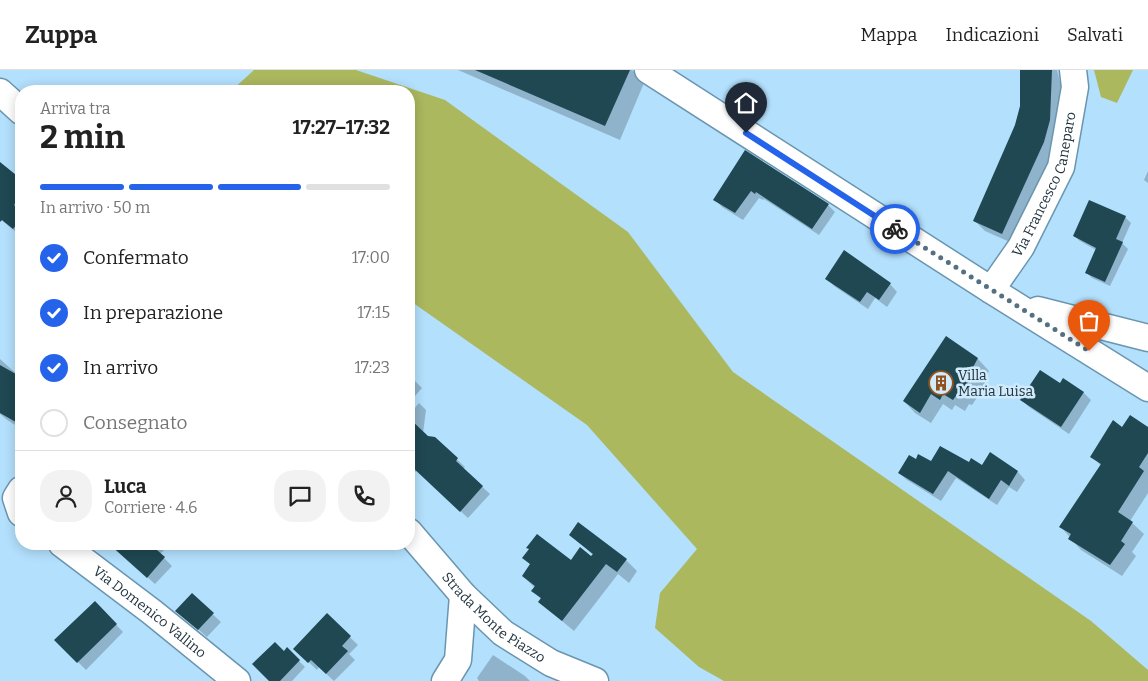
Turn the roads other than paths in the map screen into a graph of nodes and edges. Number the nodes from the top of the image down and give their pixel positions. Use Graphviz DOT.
graph roads {
  1 [pos="648,70"];
  2 [pos="1073,70"];
  3 [pos="0,92"];
  4 [pos="15,106"];
  5 [pos="991,290"];
  6 [pos="1014,304"];
  7 [pos="1148,338"];
  8 [pos="1148,388"];
  9 [pos="415,539"];
  10 [pos="70,550"];
  11 [pos="464,595"];
  12 [pos="237,681"];
  13 [pos="445,681"];
  14 [pos="595,681"];
  1 -- 5 [label="street"];
  2 -- 5 [label="street, Via Francesco Caneparo"];
  3 -- 4 [label="street"];
  5 -- 6 [label="street"];
  6 -- 7 [label="street"];
  6 -- 8 [label="street"];
  9 -- 11 [label="street, Strada Monte Piazzo"];
  10 -- 12 [label="street, Via Domenico Vallino"];
  11 -- 13 [label="street"];
  11 -- 14 [label="street, Strada Monte Piazzo"];
}
